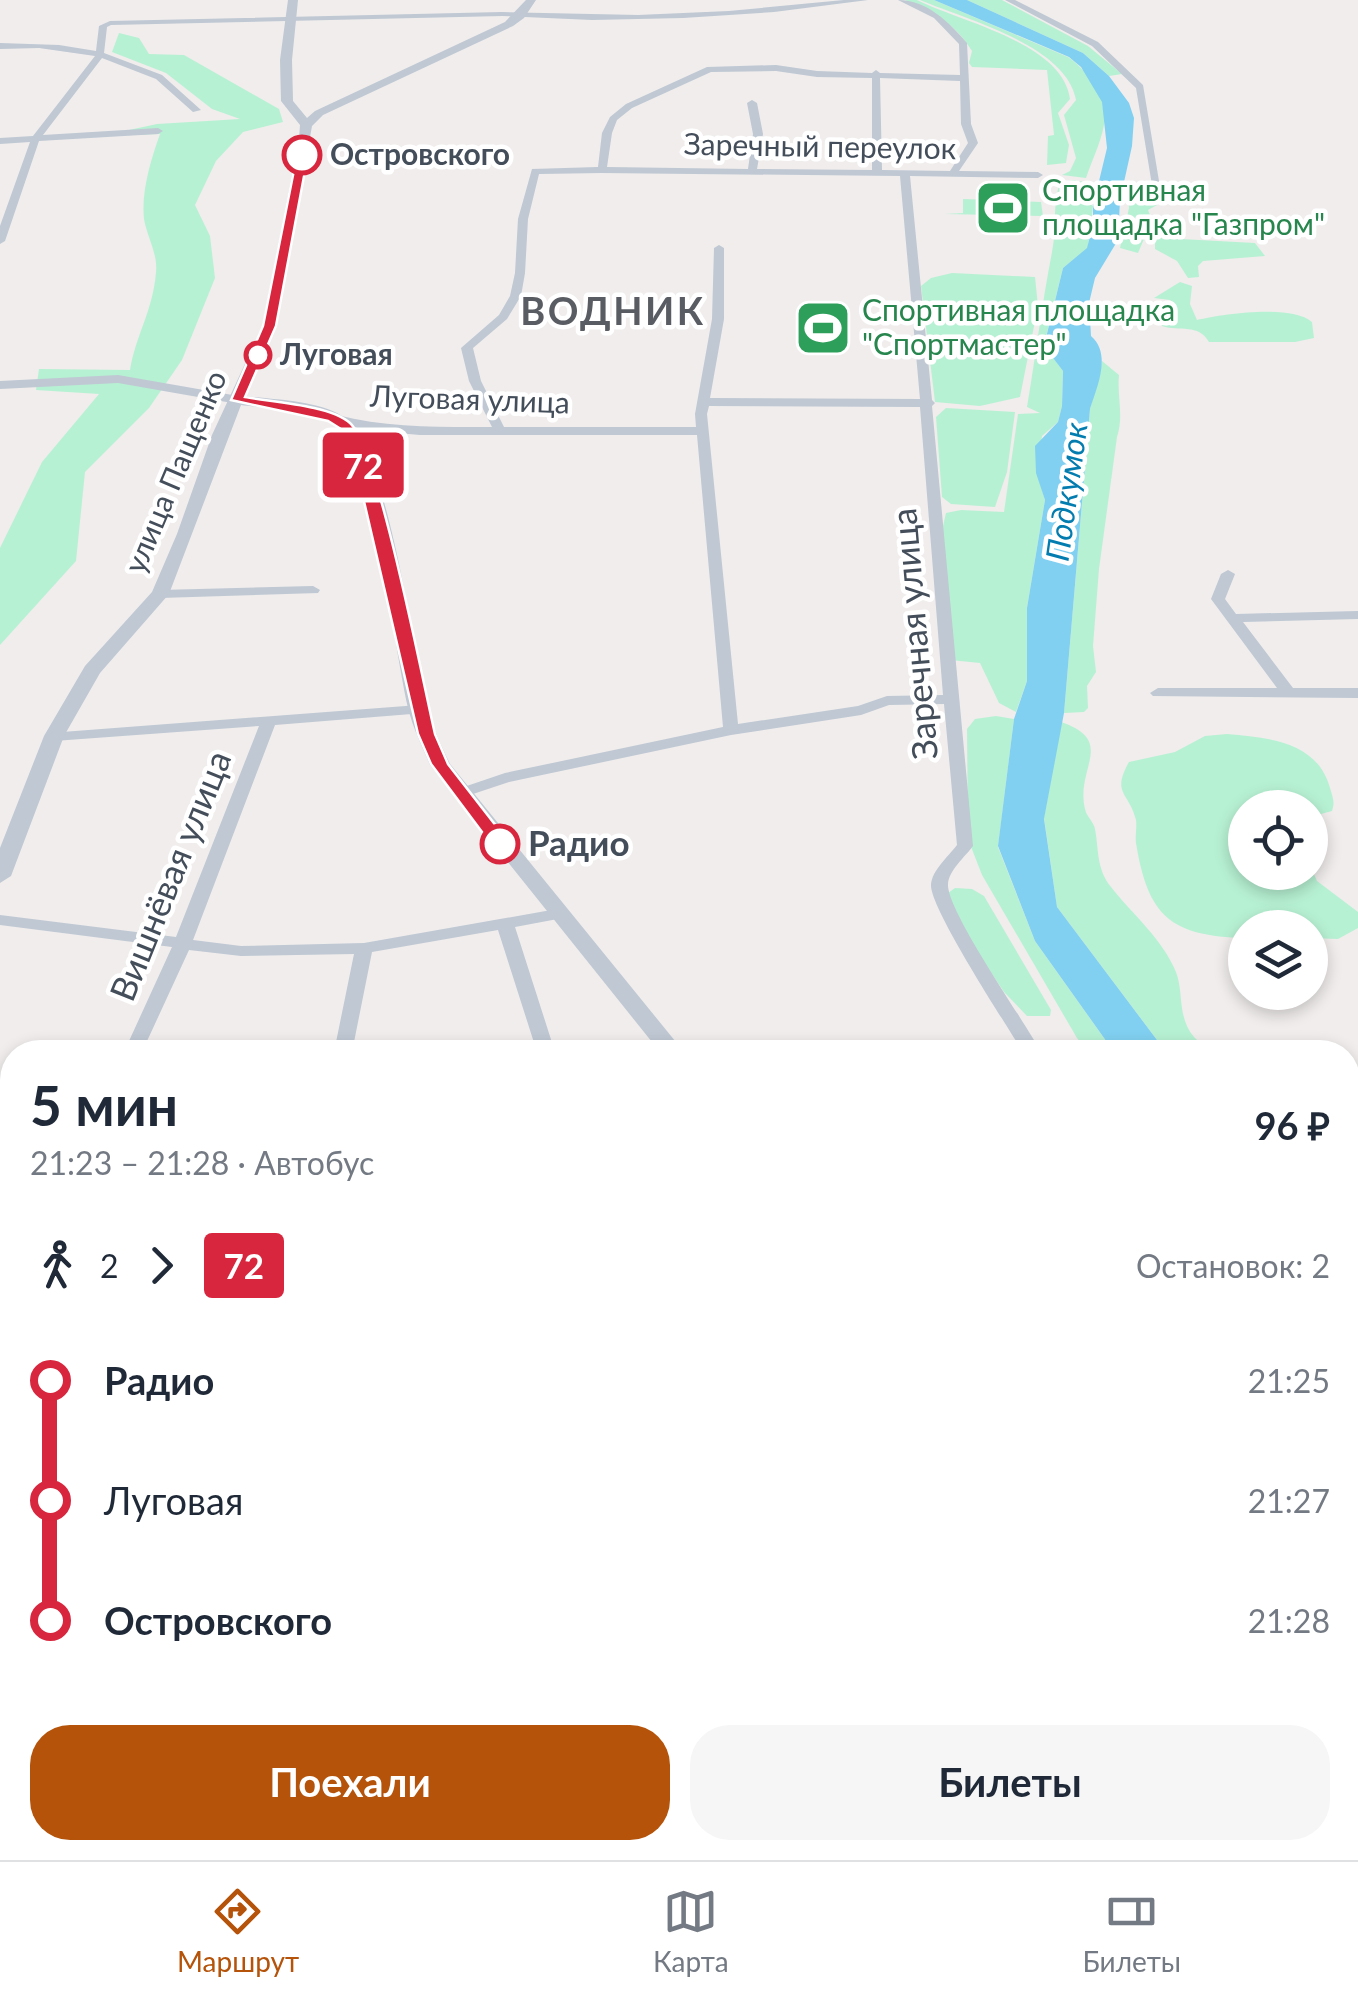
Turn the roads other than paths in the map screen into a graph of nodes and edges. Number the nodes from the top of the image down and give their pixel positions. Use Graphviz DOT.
graph roads {
  1 [pos="293,0"];
  2 [pos="531,0"];
  3 [pos="856,0"];
  4 [pos="902,0"];
  5 [pos="1009,0"];
  6 [pos="520,17"];
  7 [pos="293,18"];
  8 [pos="0,46"];
  9 [pos="790,49"];
  10 [pos="100,55"];
  11 [pos="791,68"];
  12 [pos="876,73"];
  13 [pos="965,78"];
  14 [pos="752,104"];
  15 [pos="196,110"];
  16 [pos="306,125"];
  17 [pos="158,131"];
  18 [pos="34,140"];
  19 [pos="0,141"];
  20 [pos="602,170"];
  21 [pos="752,172"];
  22 [pos="877,173"];
  23 [pos="1038,174"];
  24 [pos="905,175"];
  25 [pos="952,175"];
  26 [pos="1157,185"];
  27 [pos="0,241"];
  28 [pos="719,248"];
  29 [pos="0,384"];
  30 [pos="238,400"];
  31 [pos="704,402"];
  32 [pos="929,403"];
  33 [pos="702,431"];
  34 [pos="500,432"];
  35 [pos="362,433"];
  36 [pos="1228,574"];
  37 [pos="313,590"];
  38 [pos="160,594"];
  39 [pos="1358,615"];
  40 [pos="1230,618"];
  41 [pos="1158,693"];
  42 [pos="1358,693"];
  43 [pos="1289,694"];
  44 [pos="950,699"];
  45 [pos="418,710"];
  46 [pos="268,723"];
  47 [pos="732,730"];
  48 [pos="54,736"];
  49 [pos="461,793"];
  50 [pos="0,876"];
  51 [pos="557,914"];
  52 [pos="0,920"];
  53 [pos="505,924"];
  54 [pos="182,945"];
  55 [pos="364,948"];
  56 [pos="138,1040"];
  57 [pos="346,1040"];
  58 [pos="542,1040"];
  59 [pos="662,1040"];
  60 [pos="1025,1040"];
  1 -- 7 [label="street"];
  2 -- 6 [label="street"];
  3 -- 6 [label="street"];
  4 -- 13 [label="street"];
  5 -- 26 [label="street"];
  6 -- 7 [label="street"];
  6 -- 16 [label="street"];
  7 -- 10 [label="street"];
  7 -- 16 [label="street"];
  8 -- 10 [label="street"];
  9 -- 11 [label="street"];
  10 -- 15 [label="street"];
  10 -- 18 [label="street"];
  11 -- 12 [label="street"];
  11 -- 20 [label="street"];
  12 -- 13 [label="street"];
  12 -- 22 [label="street"];
  13 -- 25 [label="street"];
  14 -- 21 [label="street"];
  16 -- 30 [label="street, улица Пащенко"];
  17 -- 18 [label="street"];
  18 -- 19 [label="street"];
  18 -- 27 [label="street"];
  20 -- 21 [label="street, Заречный переулок"];
  20 -- 34 [label="street, Заречный переулок"];
  21 -- 22 [label="street, Заречный переулок"];
  22 -- 24 [label="street, Заречный переулок"];
  23 -- 25 [label="street, Заречный переулок"];
  24 -- 25 [label="street, Заречный переулок"];
  24 -- 32 [label="street, Заречная улица"];
  28 -- 31 [label="street"];
  29 -- 30 [label="street, Луговая улица"];
  30 -- 35 [label="street, Луговая улица"];
  30 -- 38 [label="street, улица Пащенко"];
  31 -- 32 [label="street"];
  31 -- 33 [label="street"];
  32 -- 44 [label="street, Заречная улица"];
  33 -- 34 [label="street, Луговая улица"];
  33 -- 47 [label="street"];
  34 -- 35 [label="street, Луговая улица"];
  35 -- 45 [label="street"];
  36 -- 40 [label="street"];
  37 -- 38 [label="street"];
  38 -- 48 [label="street, улица Пащенко"];
  39 -- 40 [label="street"];
  40 -- 43 [label="street"];
  41 -- 43 [label="street"];
  42 -- 43 [label="street"];
  44 -- 47 [label="street"];
  44 -- 60 [label="street, Заречная улица"];
  45 -- 46 [label="street"];
  45 -- 49 [label="street"];
  46 -- 48 [label="street"];
  46 -- 54 [label="street, Вишнёвая улица"];
  47 -- 49 [label="street"];
  48 -- 50 [label="street, улица Пащенко"];
  49 -- 51 [label="street"];
  51 -- 53 [label="street"];
  51 -- 59 [label="street"];
  52 -- 54 [label="street"];
  53 -- 55 [label="street"];
  53 -- 58 [label="street"];
  54 -- 55 [label="street"];
  54 -- 56 [label="street, Вишнёвая улица"];
  55 -- 57 [label="street"];
}
